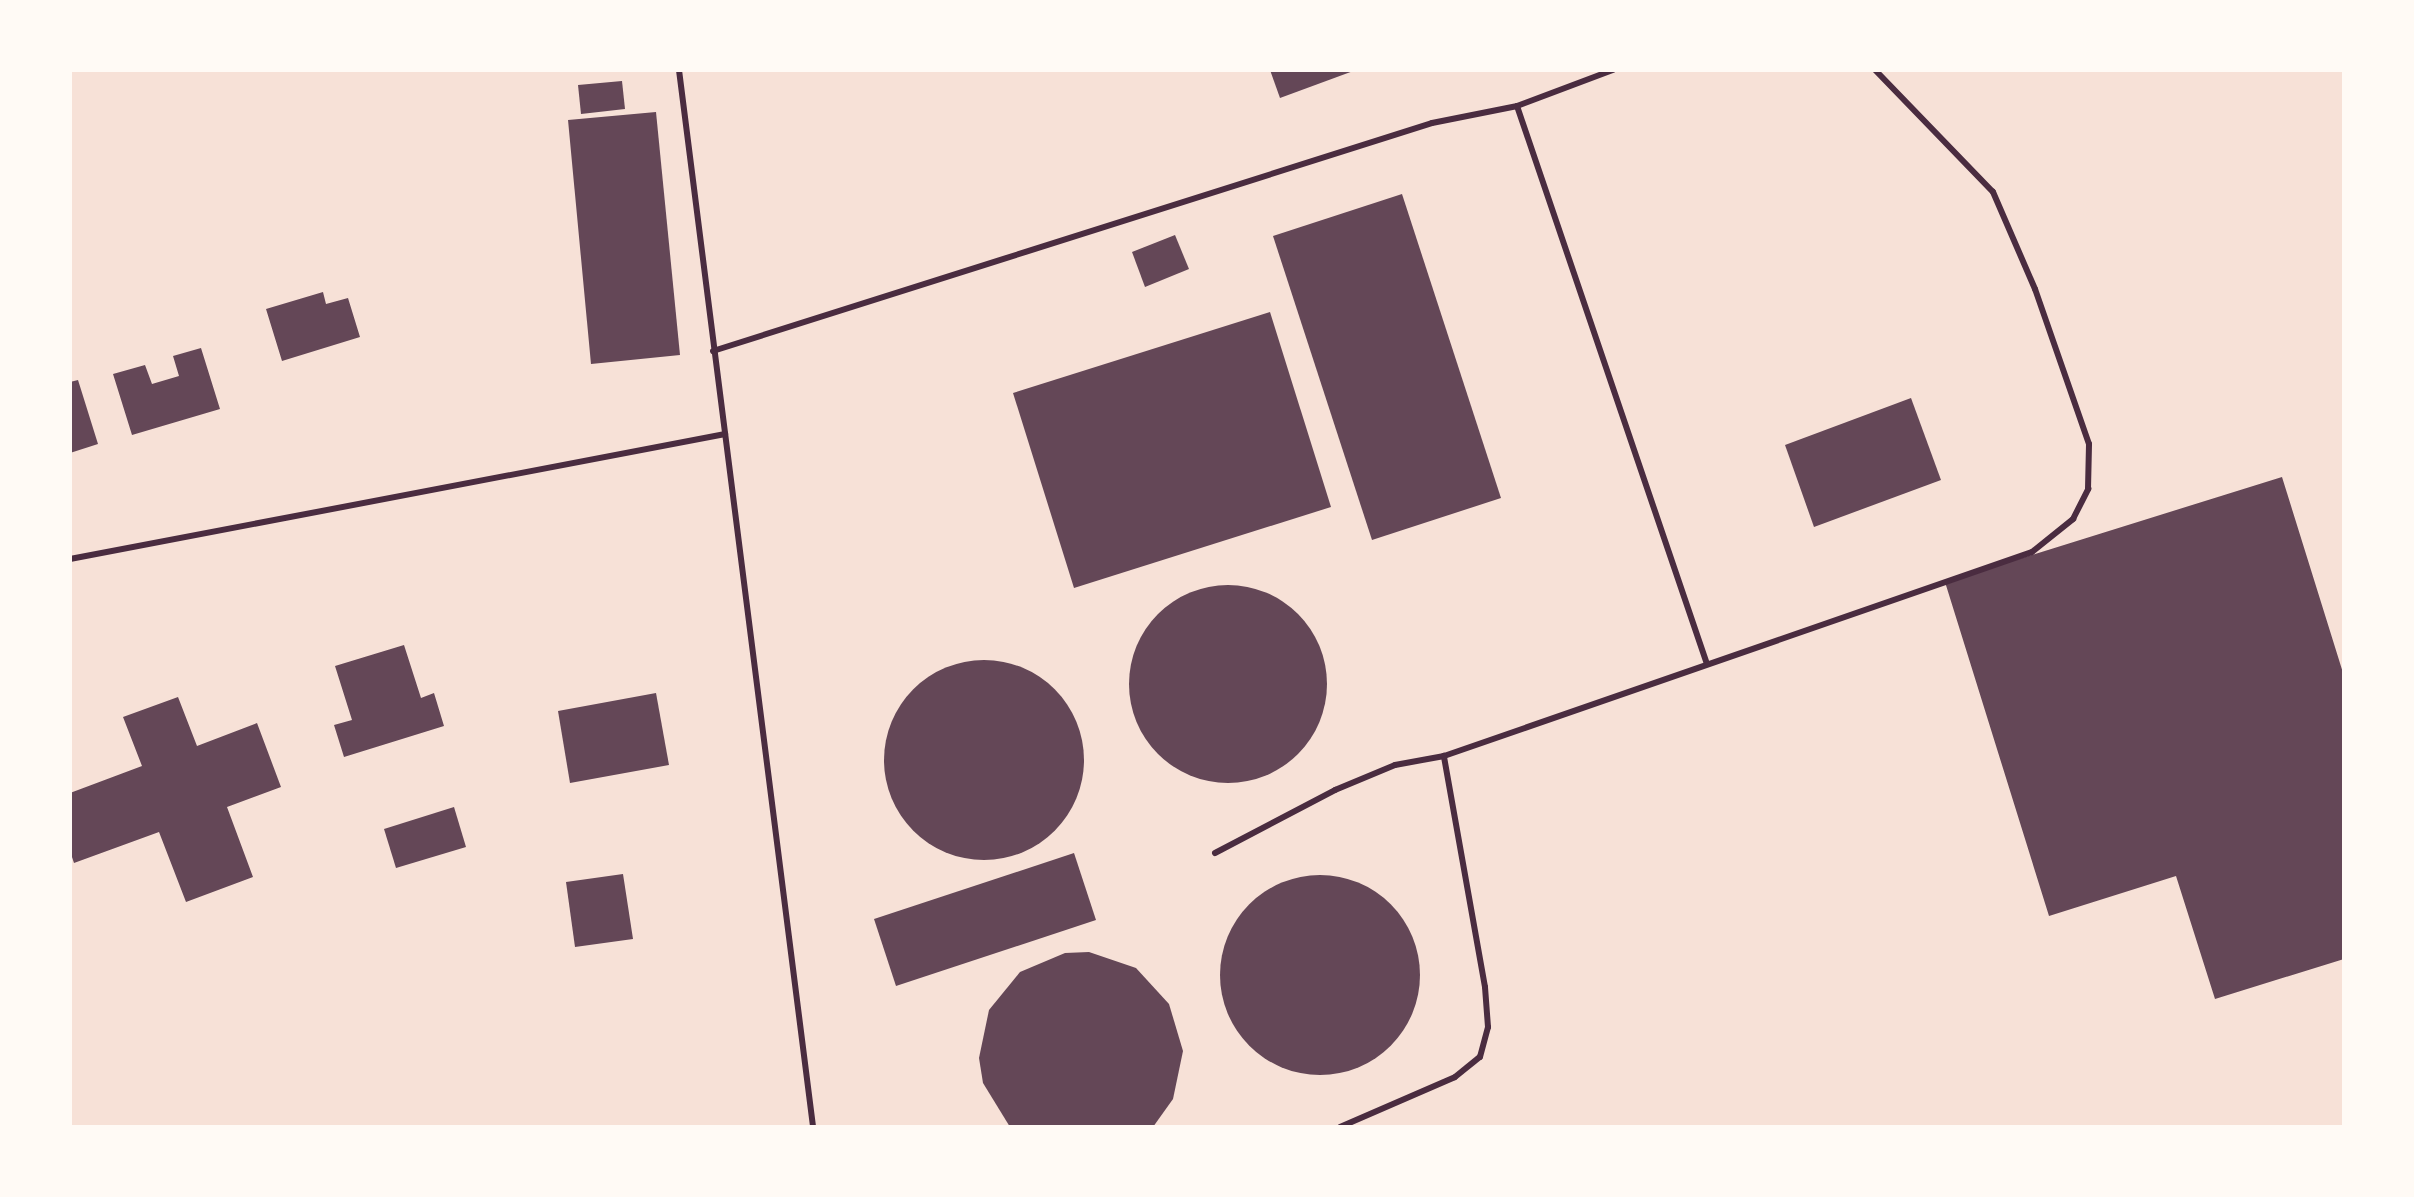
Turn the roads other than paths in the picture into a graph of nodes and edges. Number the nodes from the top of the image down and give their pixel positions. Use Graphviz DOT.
graph roads {
  1 [pos="679,70"];
  2 [pos="1613,70"];
  3 [pos="1875,70"];
  4 [pos="1517,106"];
  5 [pos="713,351"];
  6 [pos="725,434"];
  7 [pos="70,559"];
  8 [pos="1707,664"];
  9 [pos="1444,756"];
  10 [pos="1215,853"];
  11 [pos="813,1127"];
  12 [pos="1340,1127"];
  1 -- 5 [label="lane"];
  2 -- 4 [label="lane"];
  3 -- 8 [label="lane"];
  4 -- 5 [label="lane"];
  4 -- 8 [label="lane"];
  5 -- 6 [label="lane"];
  6 -- 7 [label="lane"];
  6 -- 11 [label="lane"];
  8 -- 9 [label="lane"];
  9 -- 10 [label="lane"];
  9 -- 12 [label="lane"];
}
